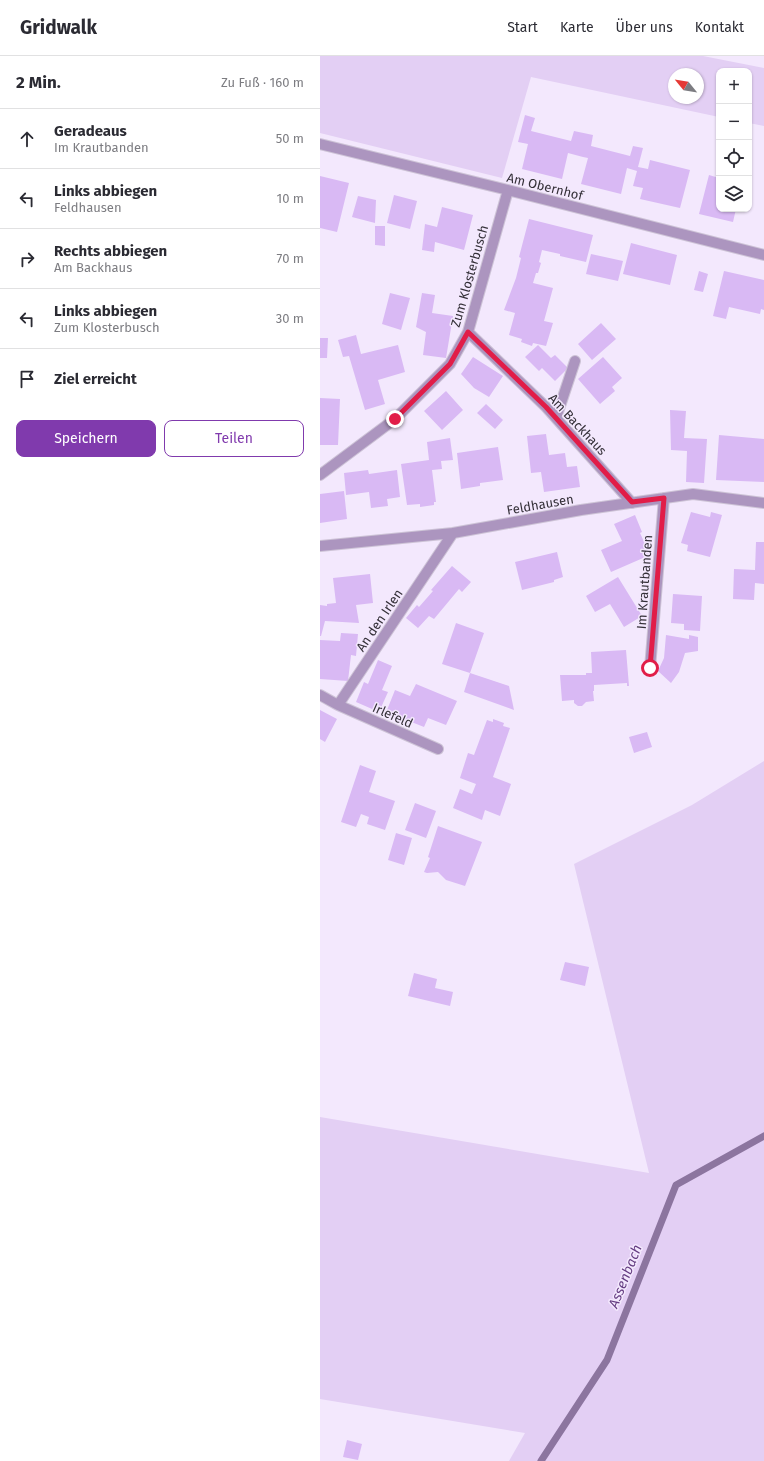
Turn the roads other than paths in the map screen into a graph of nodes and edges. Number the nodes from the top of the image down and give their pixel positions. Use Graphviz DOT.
graph roads {
  1 [pos="320,144"];
  2 [pos="508,190"];
  3 [pos="764,255"];
  4 [pos="468,332"];
  5 [pos="575,361"];
  6 [pos="556,418"];
  7 [pos="320,475"];
  8 [pos="664,498"];
  9 [pos="632,502"];
  10 [pos="764,503"];
  11 [pos="453,533"];
  12 [pos="320,546"];
  13 [pos="650,668"];
  14 [pos="320,695"];
  15 [pos="338,705"];
  16 [pos="438,749"];
  1 -- 2 [label="street, Am Obernhof"];
  2 -- 3 [label="street, Am Obernhof"];
  2 -- 4 [label="street, Zum Klosterbusch"];
  4 -- 6 [label="street, Am Backhaus"];
  4 -- 7 [label="street, Zum Klosterbusch"];
  5 -- 6 [label="street"];
  6 -- 9 [label="street, Am Backhaus"];
  8 -- 9 [label="street, Feldhausen"];
  8 -- 10 [label="street, Feldhausen"];
  8 -- 13 [label="street, Im Krautbanden"];
  9 -- 11 [label="street, Feldhausen"];
  11 -- 12 [label="street, Feldhausen"];
  11 -- 15 [label="street, An den Irlen"];
  14 -- 15 [label="street"];
  15 -- 16 [label="street, Irlefeld"];
}
